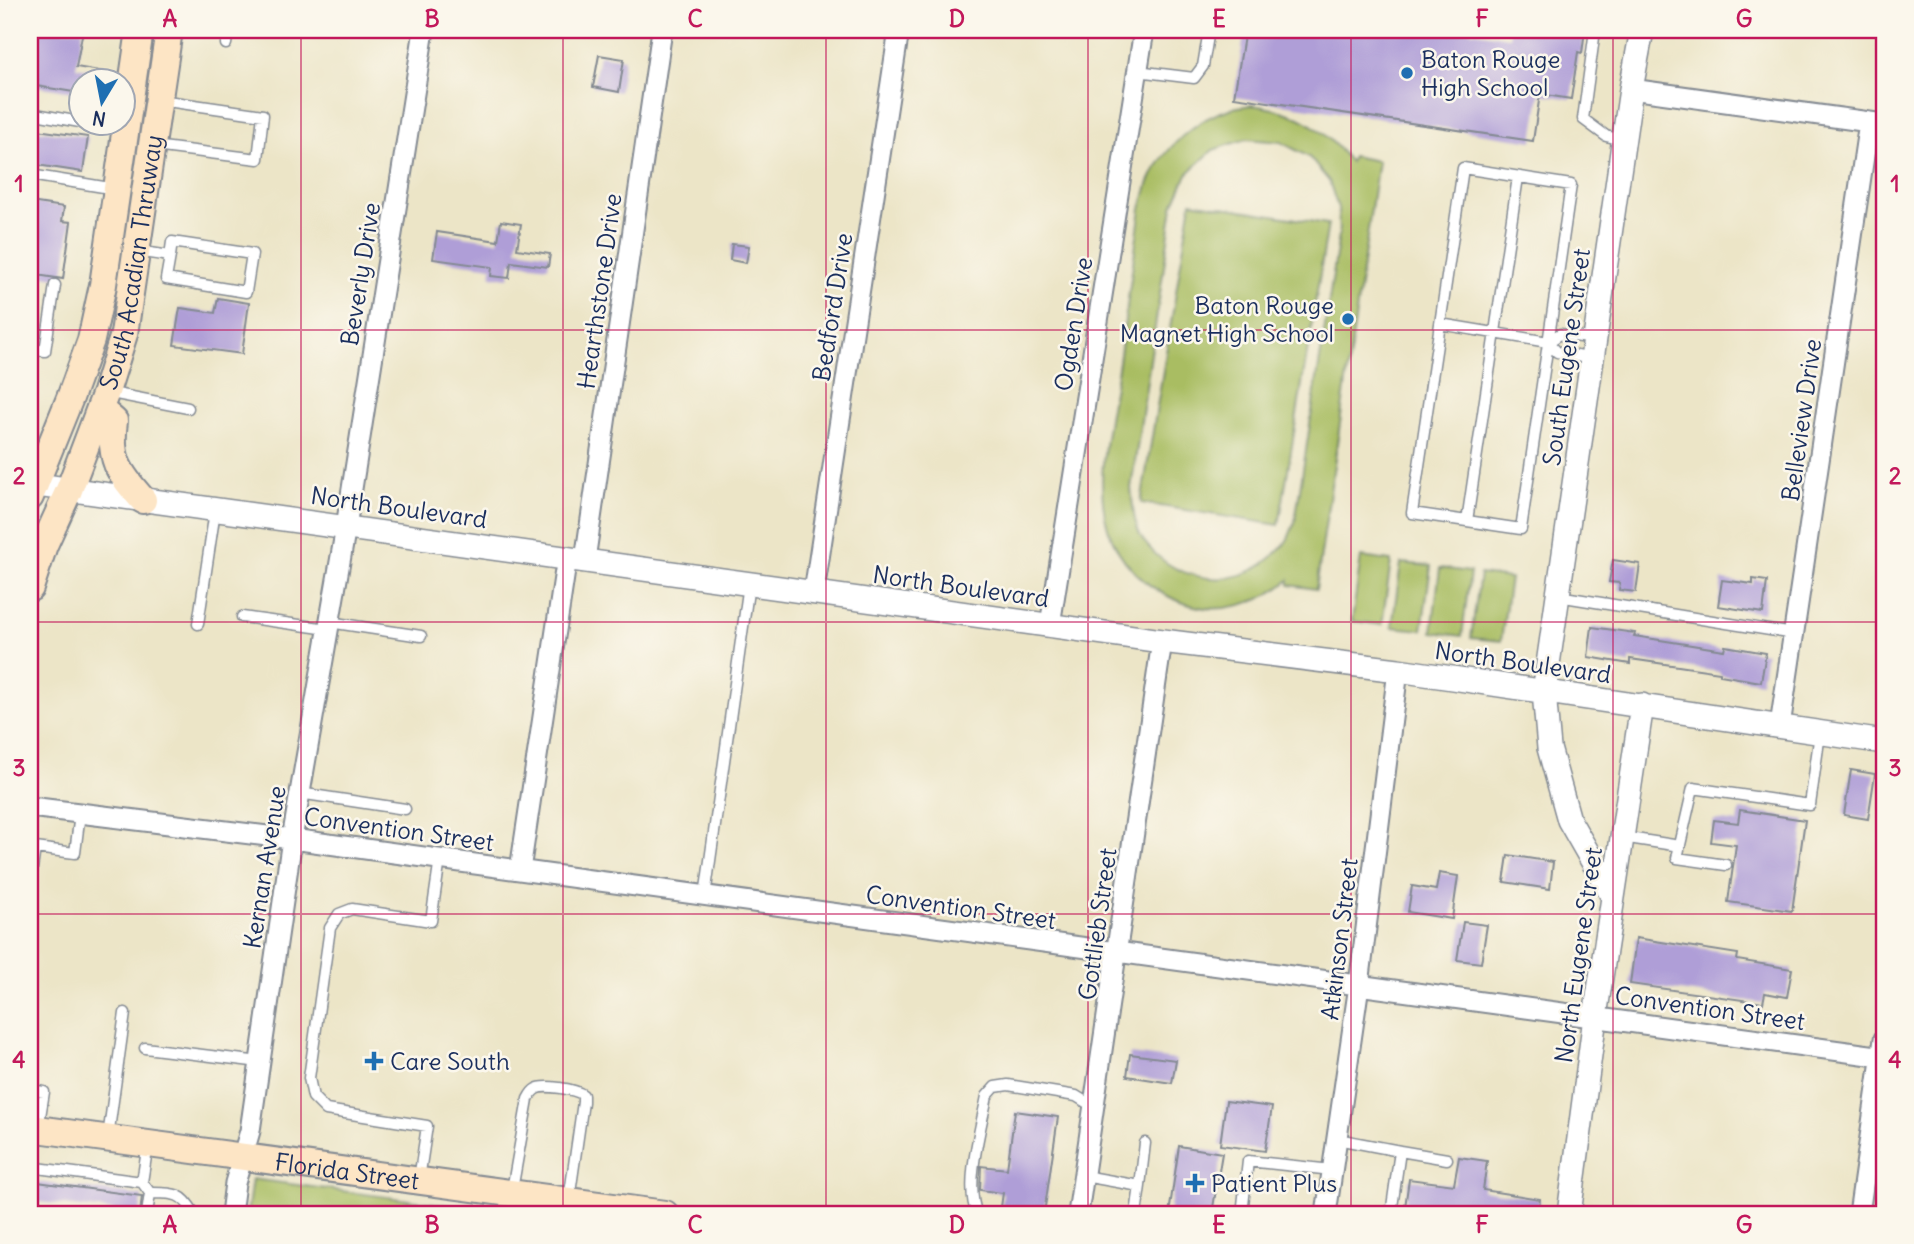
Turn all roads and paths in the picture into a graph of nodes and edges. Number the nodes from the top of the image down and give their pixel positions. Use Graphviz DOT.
graph roads {
  1 [pos="140,30"];
  2 [pos="169,30"];
  3 [pos="228,30"];
  4 [pos="424,30"];
  5 [pos="662,30"];
  6 [pos="900,30"];
  7 [pos="1144,30"];
  8 [pos="1209,30"];
  9 [pos="1595,30"];
  10 [pos="1642,30"];
  11 [pos="226,44"];
  12 [pos="135,66"];
  13 [pos="1137,71"];
  14 [pos="1632,89"];
  15 [pos="160,99"];
  16 [pos="30,113"];
  17 [pos="66,119"];
  18 [pos="1877,123"];
  19 [pos="125,136"];
  20 [pos="1624,141"];
  21 [pos="153,146"];
  22 [pos="30,175"];
  23 [pos="1518,177"];
  24 [pos="118,189"];
  25 [pos="137,250"];
  26 [pos="170,256"];
  27 [pos="55,285"];
  28 [pos="1440,324"];
  29 [pos="1494,332"];
  30 [pos="1548,342"];
  31 [pos="30,349"];
  32 [pos="1594,349"];
  33 [pos="103,400"];
  34 [pos="188,408"];
  35 [pos="31,488"];
  36 [pos="68,490"];
  37 [pos="143,500"];
  38 [pos="216,508"];
  39 [pos="1466,521"];
  40 [pos="345,527"];
  41 [pos="576,559"];
  42 [pos="749,583"];
  43 [pos="30,588"];
  44 [pos="814,592"];
  45 [pos="1558,596"];
  46 [pos="242,617"];
  47 [pos="198,624"];
  48 [pos="329,625"];
  49 [pos="1050,625"];
  50 [pos="1794,634"];
  51 [pos="421,636"];
  52 [pos="1162,641"];
  53 [pos="1398,670"];
  54 [pos="1544,692"];
  55 [pos="1642,705"];
  56 [pos="1780,726"];
  57 [pos="1820,732"];
  58 [pos="1884,742"];
  59 [pos="299,793"];
  60 [pos="30,807"];
  61 [pos="405,809"];
  62 [pos="79,813"];
  63 [pos="1622,836"];
  64 [pos="292,839"];
  65 [pos="1679,846"];
  66 [pos="440,859"];
  67 [pos="1726,865"];
  68 [pos="520,870"];
  69 [pos="30,883"];
  70 [pos="705,896"];
  71 [pos="1613,897"];
  72 [pos="1118,953"];
  73 [pos="1359,985"];
  74 [pos="125,1013"];
  75 [pos="1594,1017"];
  76 [pos="145,1048"];
  77 [pos="1883,1051"];
  78 [pos="260,1062"];
  79 [pos="30,1090"];
  80 [pos="1095,1107"];
  81 [pos="34,1128"];
  82 [pos="108,1138"];
  83 [pos="1337,1139"];
  84 [pos="1145,1143"];
  85 [pos="148,1144"];
  86 [pos="1401,1151"];
  87 [pos="242,1157"];
  88 [pos="1447,1159"];
  89 [pos="30,1167"];
  90 [pos="1332,1170"];
  91 [pos="1084,1177"];
  92 [pos="419,1181"];
  93 [pos="142,1182"];
  94 [pos="1140,1186"];
  95 [pos="150,1193"];
  96 [pos="511,1193"];
  97 [pos="569,1201"];
  98 [pos="596,1209"];
  99 [pos="30,1213"];
  100 [pos="37,1214"];
  101 [pos="146,1214"];
  102 [pos="194,1214"];
  103 [pos="231,1214"];
  104 [pos="664,1214"];
  105 [pos="977,1214"];
  106 [pos="1078,1214"];
  107 [pos="1136,1214"];
  108 [pos="1242,1214"];
  109 [pos="1326,1214"];
  110 [pos="1391,1214"];
  111 [pos="1569,1214"];
  112 [pos="1858,1214"];
  1 -- 12 [label="main road, South Acadian Thruway"];
  2 -- 15 [label="main road, South Acadian Thruway"];
  3 -- 11 [label="lane"];
  4 -- 40 [label="street, Beverly Drive"];
  5 -- 41 [label="street, Hearthstone Drive"];
  6 -- 44 [label="street, Bedford Drive"];
  7 -- 13 [label="street, Ogden Drive"];
  8 -- 13 [label="lane"];
  9 -- 20 [label="lane"];
  10 -- 14 [label="street, South Eugene Street"];
  13 -- 49 [label="street, Ogden Drive"];
  14 -- 18 [label="street"];
  14 -- 20 [label="street, South Eugene Street"];
  15 -- 21 [label="main road, South Acadian Thruway"];
  15 -- 21 [label="lane"];
  16 -- 17 [label="lane"];
  18 -- 50 [label="street, Belleview Drive"];
  19 -- 24 [label="main road, South Acadian Thruway"];
  20 -- 32 [label="street, South Eugene Street"];
  21 -- 25 [label="main road, South Acadian Thruway"];
  22 -- 24 [label="lane"];
  23 -- 28 [label="lane"];
  23 -- 29 [label="lane"];
  23 -- 30 [label="lane"];
  24 -- 35 [label="main road, South Acadian Thruway"];
  25 -- 26 [label="lane"];
  25 -- 33 [label="main road, South Acadian Thruway"];
  26 -- 26 [label="lane"];
  27 -- 31 [label="lane"];
  28 -- 29 [label="lane"];
  28 -- 39 [label="lane"];
  29 -- 30 [label="lane"];
  29 -- 39 [label="lane"];
  30 -- 32 [label="lane"];
  30 -- 32 [label="lane"];
  30 -- 39 [label="lane"];
  32 -- 45 [label="street, South Eugene Street"];
  33 -- 34 [label="lane"];
  33 -- 36 [label="main road, South Acadian Thruway"];
  33 -- 37 [label="main road"];
  35 -- 36 [label="street, North Boulevard"];
  36 -- 37 [label="street, North Boulevard"];
  36 -- 43 [label="main road, South Acadian Thruway"];
  37 -- 38 [label="street, North Boulevard"];
  38 -- 40 [label="street, North Boulevard"];
  38 -- 47 [label="lane"];
  40 -- 41 [label="street, North Boulevard"];
  40 -- 48 [label="street, Kernan Avenue"];
  41 -- 42 [label="street, North Boulevard"];
  41 -- 68 [label="street, Hearthstone Drive"];
  42 -- 44 [label="street, North Boulevard"];
  42 -- 70 [label="lane"];
  44 -- 49 [label="street, North Boulevard"];
  45 -- 50 [label="lane"];
  45 -- 54 [label="street, South Eugene Street"];
  46 -- 48 [label="lane"];
  48 -- 51 [label="lane"];
  48 -- 59 [label="street, Kernan Avenue"];
  49 -- 52 [label="street, North Boulevard"];
  50 -- 56 [label="street, Belleview Drive"];
  52 -- 53 [label="street, North Boulevard"];
  52 -- 72 [label="street, Gottlieb Street"];
  53 -- 54 [label="street, North Boulevard"];
  53 -- 73 [label="street, Atkinson Street"];
  54 -- 55 [label="street, North Boulevard"];
  54 -- 71 [label="street, South Eugene Street"];
  55 -- 56 [label="street, North Boulevard"];
  55 -- 63 [label="street, North Eugene Street"];
  56 -- 57 [label="street, North Boulevard"];
  57 -- 58 [label="street, North Boulevard"];
  57 -- 65 [label="lane"];
  59 -- 61 [label="lane"];
  59 -- 64 [label="street, Kernan Avenue"];
  60 -- 62 [label="street, Convention Street"];
  62 -- 64 [label="street, Convention Street"];
  62 -- 69 [label="lane"];
  63 -- 65 [label="lane"];
  63 -- 71 [label="street, North Eugene Street"];
  64 -- 66 [label="street, Convention Street"];
  64 -- 78 [label="street, Kernan Avenue"];
  65 -- 67 [label="lane"];
  66 -- 68 [label="street, Convention Street"];
  66 -- 92 [label="lane"];
  68 -- 70 [label="street, Convention Street"];
  70 -- 72 [label="street, Convention Street"];
  71 -- 75 [label="street, North Eugene Street"];
  72 -- 73 [label="street, Convention Street"];
  72 -- 80 [label="street, Gottlieb Street"];
  73 -- 75 [label="street, Convention Street"];
  73 -- 83 [label="street, Atkinson Street"];
  74 -- 82 [label="lane"];
  75 -- 77 [label="street, Convention Street"];
  75 -- 111 [label="street, North Eugene Street"];
  76 -- 78 [label="lane"];
  77 -- 112 [label="street"];
  78 -- 87 [label="street, Kernan Avenue"];
  79 -- 81 [label="lane"];
  80 -- 91 [label="street, Gottlieb Street"];
  80 -- 105 [label="lane"];
  81 -- 82 [label="main road, Florida Street"];
  82 -- 85 [label="main road, Florida Street"];
  83 -- 86 [label="lane"];
  83 -- 90 [label="street, Atkinson Street"];
  84 -- 94 [label="lane"];
  85 -- 87 [label="main road, Florida Street"];
  85 -- 93 [label="lane"];
  86 -- 88 [label="lane"];
  86 -- 110 [label="lane"];
  87 -- 92 [label="main road, Florida Street"];
  87 -- 103 [label="street, Kernan Avenue"];
  89 -- 93 [label="lane"];
  90 -- 108 [label="lane"];
  90 -- 109 [label="street, Atkinson Street"];
  91 -- 94 [label="lane"];
  91 -- 106 [label="street, Gottlieb Street"];
  92 -- 96 [label="main road, Florida Street"];
  93 -- 95 [label="lane"];
  94 -- 107 [label="lane"];
  95 -- 101 [label="lane"];
  95 -- 102 [label="lane"];
  96 -- 97 [label="main road, Florida Street"];
  96 -- 97 [label="lane"];
  97 -- 98 [label="main road, Florida Street"];
  98 -- 104 [label="main road, Florida Street"];
  99 -- 100 [label="lane"];
}
